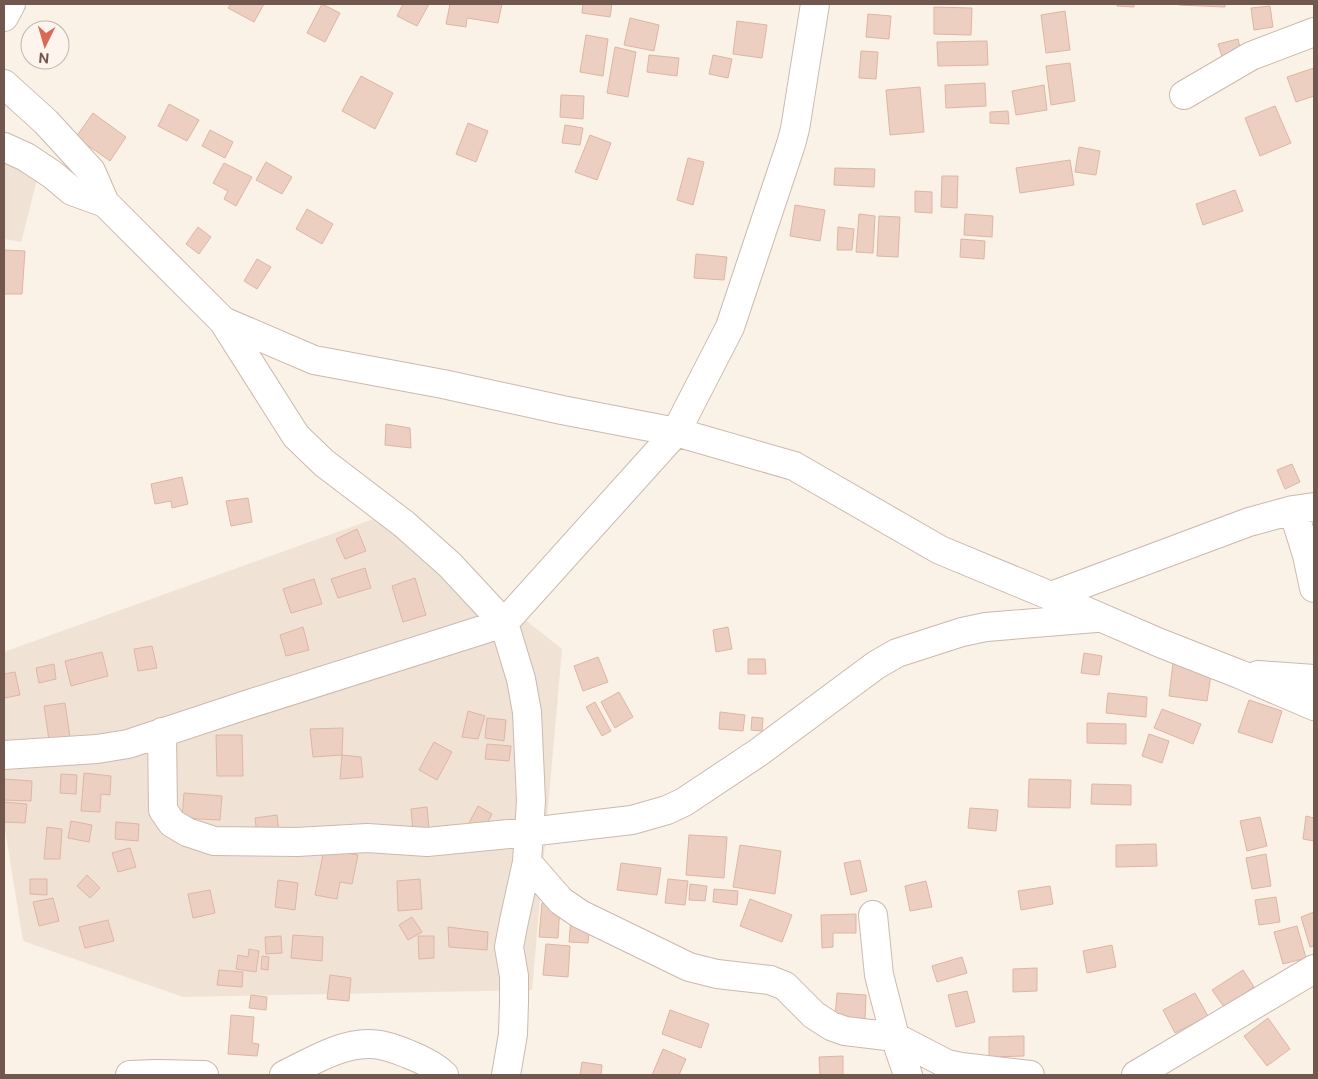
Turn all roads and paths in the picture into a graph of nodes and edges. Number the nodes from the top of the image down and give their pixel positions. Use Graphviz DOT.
graph roads {
  1 [pos="11,4"];
  2 [pos="816,4"];
  3 [pos="4,17"];
  4 [pos="1314,32"];
  5 [pos="4,84"];
  6 [pos="1184,95"];
  7 [pos="4,147"];
  8 [pos="105,203"];
  9 [pos="223,321"];
  10 [pos="676,432"];
  11 [pos="1304,508"];
  12 [pos="1314,588"];
  13 [pos="1050,596"];
  14 [pos="1100,617"];
  15 [pos="504,623"];
  16 [pos="1239,674"];
  17 [pos="1314,678"];
  18 [pos="1314,706"];
  19 [pos="162,732"];
  20 [pos="4,755"];
  21 [pos="529,832"];
  22 [pos="527,862"];
  23 [pos="873,915"];
  24 [pos="1314,969"];
  25 [pos="895,1037"];
  26 [pos="130,1075"];
  27 [pos="204,1075"];
  28 [pos="284,1075"];
  29 [pos="444,1075"];
  30 [pos="506,1075"];
  31 [pos="908,1075"];
  32 [pos="1030,1075"];
  33 [pos="1136,1075"];
  1 -- 3 [label="street"];
  2 -- 10 [label="street"];
  4 -- 6 [label="street"];
  5 -- 8 [label="street"];
  7 -- 8 [label="street"];
  8 -- 9 [label="street"];
  9 -- 10 [label="street"];
  9 -- 15 [label="street"];
  10 -- 13 [label="street"];
  10 -- 15 [label="street"];
  11 -- 12 [label="street"];
  11 -- 13 [label="street"];
  13 -- 14 [label="street"];
  14 -- 16 [label="street"];
  14 -- 21 [label="street"];
  15 -- 19 [label="street"];
  15 -- 21 [label="street"];
  16 -- 17 [label="street"];
  16 -- 18 [label="street"];
  19 -- 20 [label="street"];
  19 -- 21 [label="street"];
  21 -- 22 [label="street"];
  22 -- 25 [label="street"];
  22 -- 30 [label="street"];
  23 -- 25 [label="street"];
  24 -- 33 [label="street"];
  25 -- 31 [label="street"];
  25 -- 32 [label="street"];
  26 -- 27 [label="street"];
  28 -- 29 [label="street"];
}
